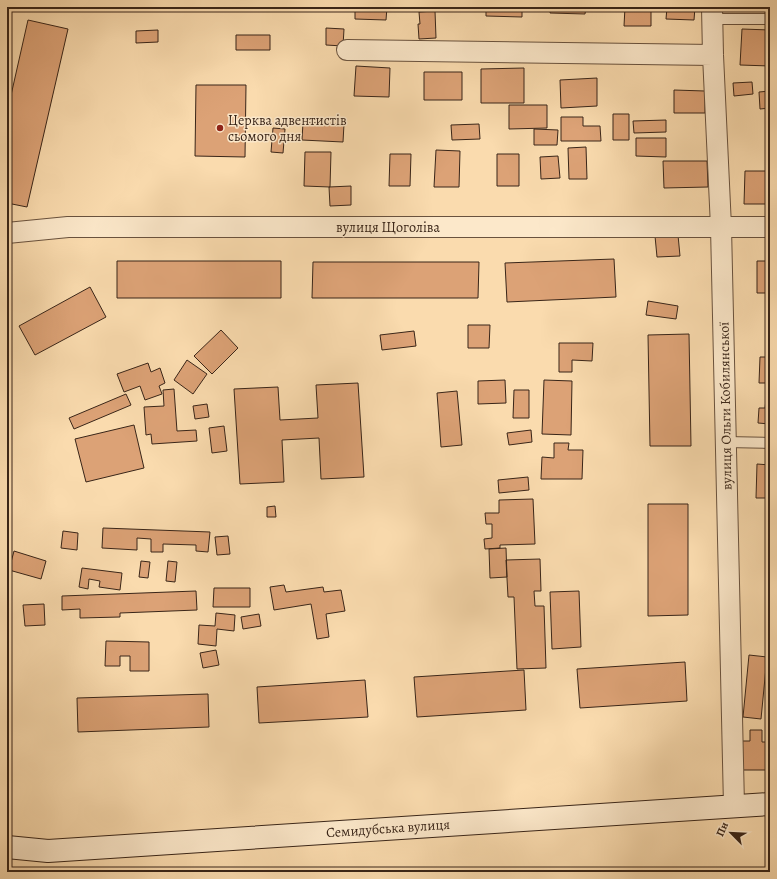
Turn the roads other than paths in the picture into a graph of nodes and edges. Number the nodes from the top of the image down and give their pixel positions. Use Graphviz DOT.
graph roads {
  1 [pos="712,13"];
  2 [pos="770,19"];
  3 [pos="347,50"];
  4 [pos="713,55"];
  5 [pos="720,227"];
  6 [pos="770,227"];
  7 [pos="7,233"];
  8 [pos="726,442"];
  9 [pos="770,443"];
  10 [pos="770,804"];
  11 [pos="734,806"];
  12 [pos="7,847"];
  1 -- 2 [label="lane"];
  1 -- 4 [label="street, вулиця Ольги Кобилянської"];
  3 -- 4 [label="street"];
  4 -- 5 [label="street, вулиця Ольги Кобилянської"];
  5 -- 6 [label="street, вулиця Щоголіва"];
  5 -- 7 [label="street, вулиця Щоголіва"];
  5 -- 8 [label="street, вулиця Ольги Кобилянської"];
  8 -- 9 [label="lane"];
  8 -- 11 [label="street, вулиця Ольги Кобилянської"];
  10 -- 11 [label="street, Семидубська вулиця"];
  11 -- 12 [label="street, Семидубська вулиця"];
}
